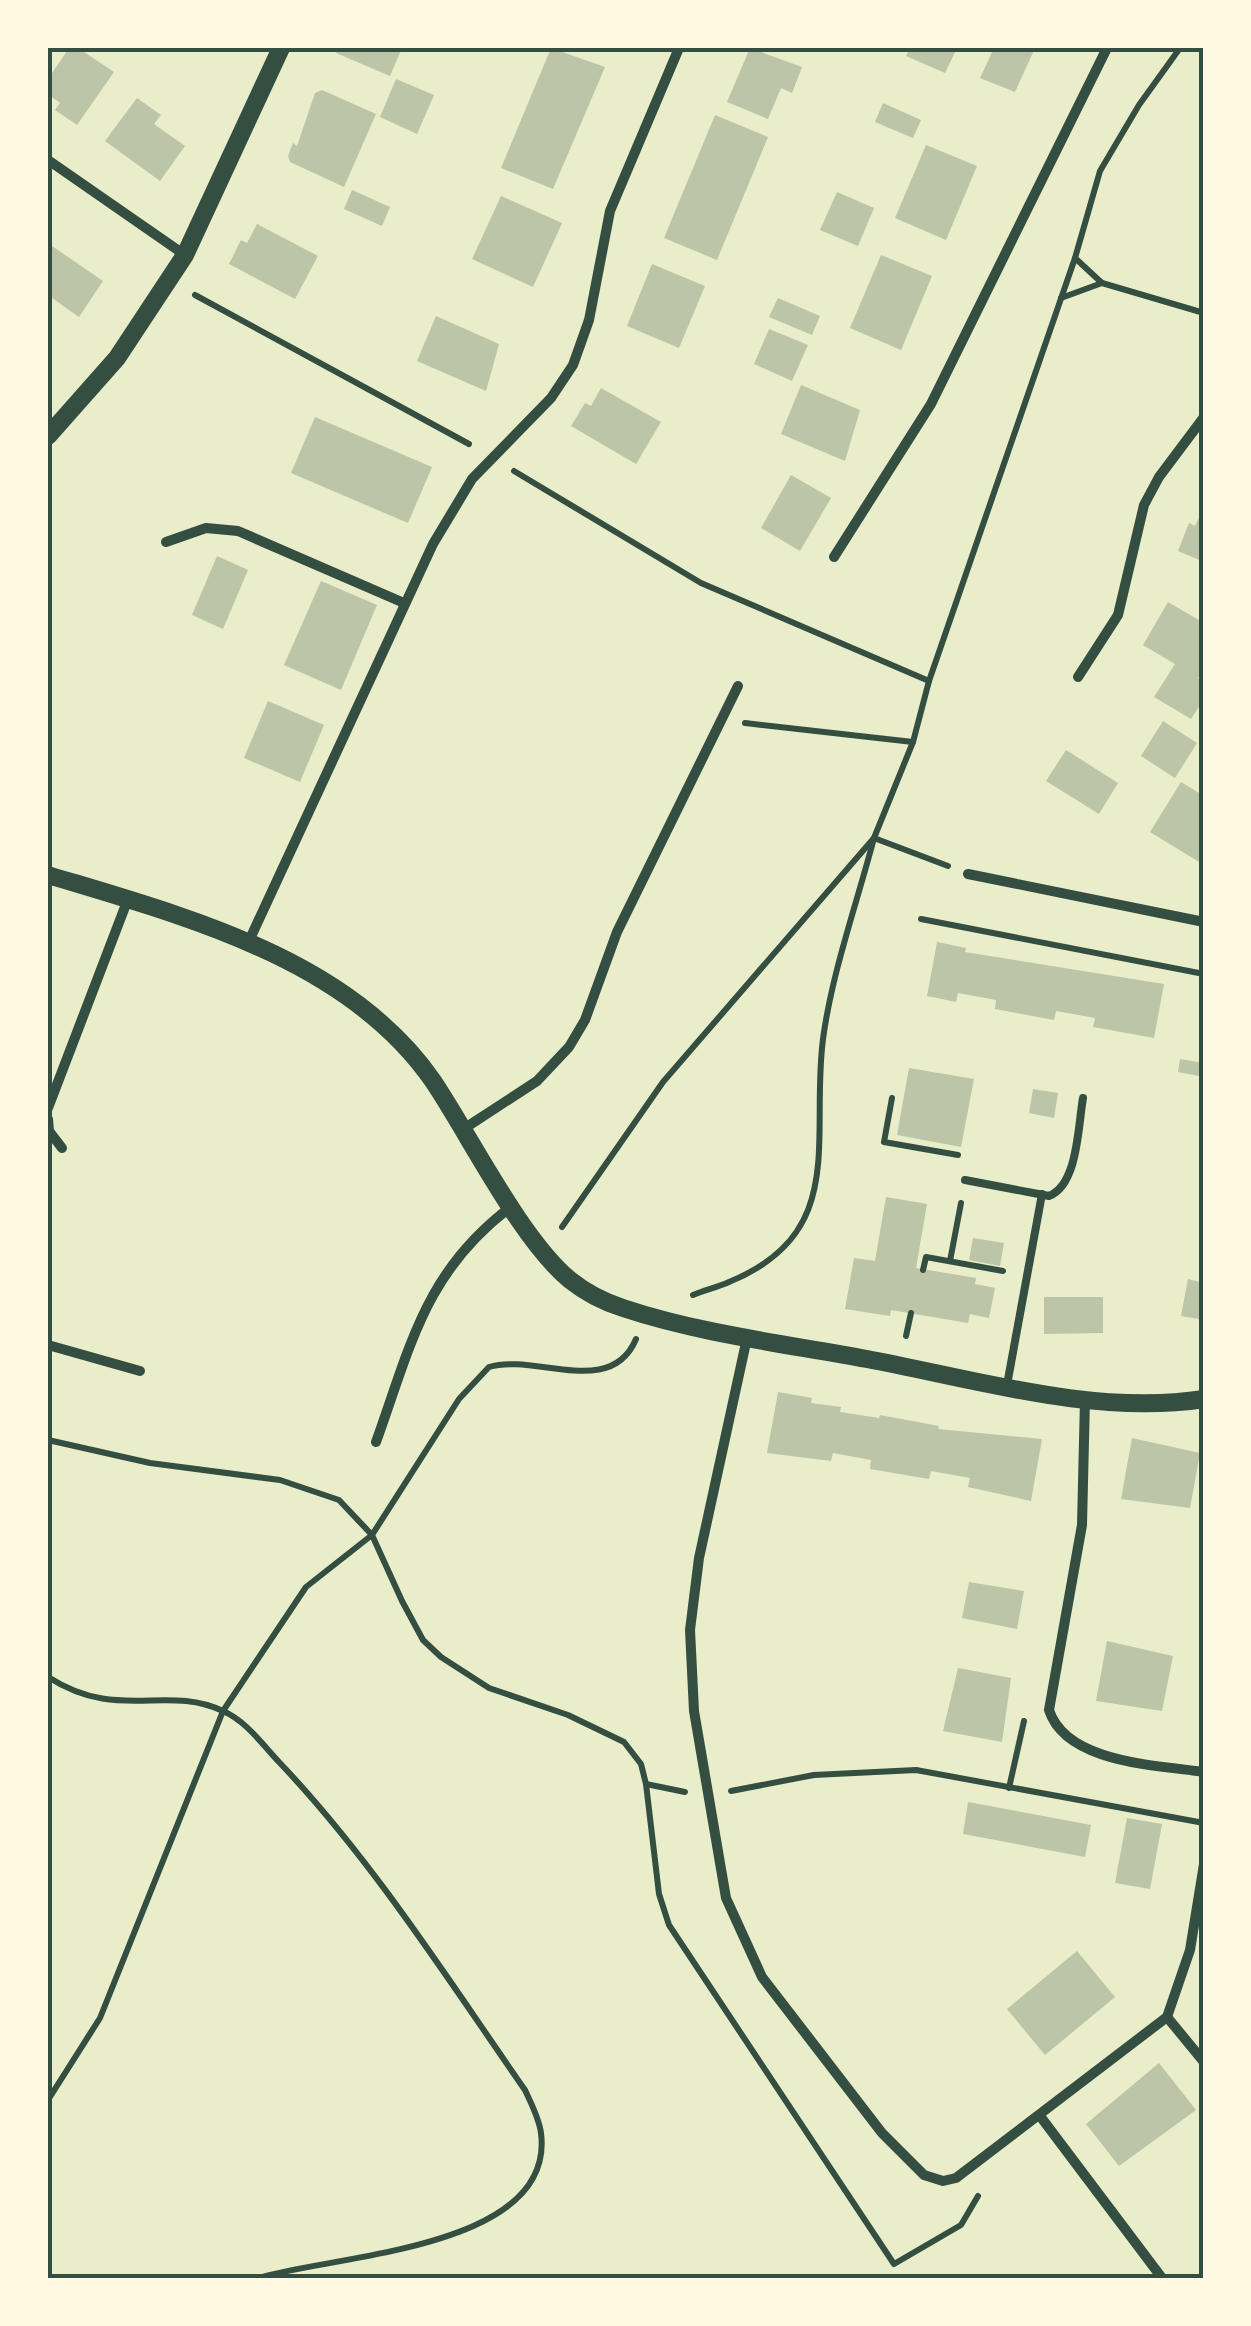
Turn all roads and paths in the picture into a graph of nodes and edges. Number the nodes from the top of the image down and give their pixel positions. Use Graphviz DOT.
graph roads {
  1 [pos="281,48"];
  2 [pos="679,48"];
  3 [pos="1107,48"];
  4 [pos="1180,48"];
  5 [pos="48,160"];
  6 [pos="185,255"];
  7 [pos="1075,258"];
  8 [pos="1102,283"];
  9 [pos="1061,298"];
  10 [pos="1204,312"];
  11 [pos="1204,416"];
  12 [pos="48,436"];
  13 [pos="166,542"];
  14 [pos="834,557"];
  15 [pos="404,602"];
  16 [pos="1078,676"];
  17 [pos="738,686"];
  18 [pos="720,721"];
  19 [pos="913,742"];
  20 [pos="874,838"];
  21 [pos="968,874"];
  22 [pos="48,875"];
  23 [pos="128,899"];
  24 [pos="921,919"];
  25 [pos="1204,922"];
  26 [pos="248,943"];
  27 [pos="1204,974"];
  28 [pos="892,1098"];
  29 [pos="1083,1098"];
  30 [pos="48,1108"];
  31 [pos="48,1120"];
  32 [pos="462,1130"];
  33 [pos="62,1148"];
  34 [pos="965,1180"];
  35 [pos="1042,1194"];
  36 [pos="513,1206"];
  37 [pos="544,1253"];
  38 [pos="950,1261"];
  39 [pos="924,1270"];
  40 [pos="1005,1289"];
  41 [pos="646,1315"];
  42 [pos="747,1337"];
  43 [pos="48,1345"];
  44 [pos="140,1371"];
  45 [pos="1007,1385"];
  46 [pos="1085,1399"];
  47 [pos="1204,1399"];
  48 [pos="48,1440"];
  49 [pos="376,1442"];
  50 [pos="372,1534"];
  51 [pos="48,1676"];
  52 [pos="1050,1690"];
  53 [pos="223,1711"];
  54 [pos="1204,1772"];
  55 [pos="646,1784"];
  56 [pos="1008,1788"];
  57 [pos="706,1796"];
  58 [pos="1204,1823"];
  59 [pos="1204,1864"];
  60 [pos="1166,2017"];
  61 [pos="1204,2062"];
  62 [pos="48,2100"];
  63 [pos="1040,2116"];
  64 [pos="976,2165"];
  65 [pos="259,2278"];
  66 [pos="1162,2278"];
  1 -- 6 [label="street"];
  2 -- 15 [label="street"];
  3 -- 14 [label="street"];
  4 -- 7 [label="path"];
  5 -- 6 [label="street"];
  6 -- 12 [label="street"];
  7 -- 8 [label="path"];
  7 -- 9 [label="path"];
  8 -- 9 [label="path"];
  8 -- 10 [label="path"];
  9 -- 19 [label="path"];
  11 -- 16 [label="street"];
  13 -- 15 [label="street"];
  15 -- 26 [label="street"];
  17 -- 18 [label="street"];
  18 -- 19 [label="path"];
  18 -- 32 [label="street"];
  19 -- 20 [label="path"];
  20 -- 21 [label="path"];
  20 -- 37 [label="path"];
  20 -- 41 [label="path"];
  21 -- 25 [label="street"];
  22 -- 23 [label="street"];
  23 -- 26 [label="street"];
  23 -- 30 [label="street"];
  24 -- 27 [label="path"];
  26 -- 32 [label="street"];
  28 -- 34 [label="path"];
  29 -- 35 [label="lane"];
  31 -- 33 [label="street"];
  32 -- 36 [label="street"];
  34 -- 35 [label="lane"];
  34 -- 38 [label="path"];
  35 -- 45 [label="lane"];
  36 -- 37 [label="street"];
  36 -- 49 [label="street"];
  37 -- 41 [label="street"];
  38 -- 39 [label="path"];
  38 -- 40 [label="path"];
  41 -- 42 [label="street"];
  41 -- 50 [label="path"];
  42 -- 45 [label="street"];
  42 -- 57 [label="street"];
  43 -- 44 [label="street"];
  45 -- 46 [label="street"];
  46 -- 47 [label="street"];
  46 -- 52 [label="street"];
  48 -- 50 [label="path"];
  50 -- 53 [label="path"];
  50 -- 55 [label="path"];
  51 -- 53 [label="path"];
  52 -- 54 [label="street"];
  52 -- 56 [label="path"];
  53 -- 62 [label="path"];
  53 -- 65 [label="path"];
  55 -- 57 [label="path"];
  55 -- 64 [label="path"];
  56 -- 57 [label="path"];
  56 -- 58 [label="path"];
  57 -- 64 [label="street"];
  59 -- 60 [label="street"];
  60 -- 61 [label="street"];
  60 -- 63 [label="street"];
  63 -- 64 [label="street"];
  63 -- 66 [label="street"];
}
